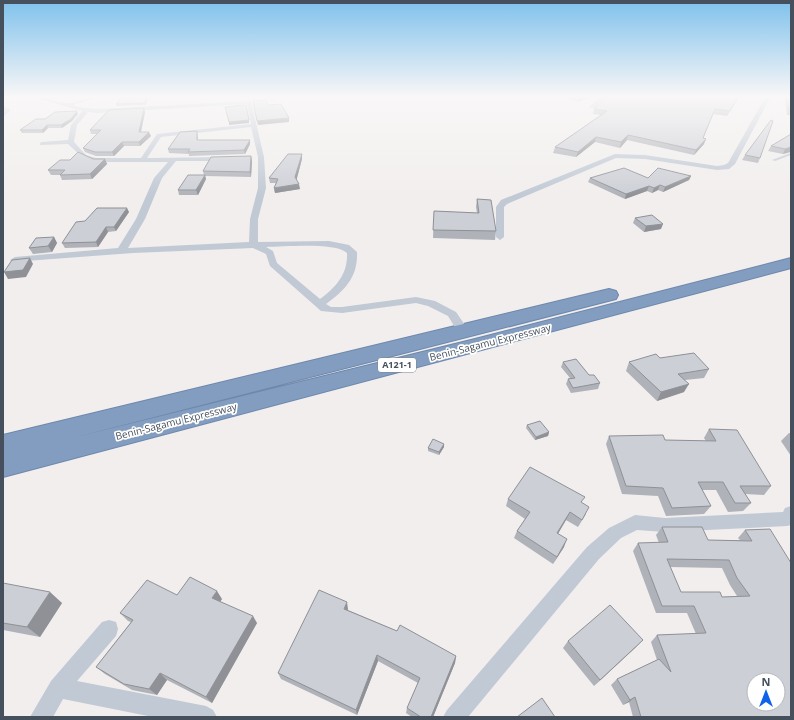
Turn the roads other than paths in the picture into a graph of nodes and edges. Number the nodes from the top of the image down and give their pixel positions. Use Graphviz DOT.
graph roads {
  1 [pos="73,130"];
  2 [pos="210,130"];
  3 [pos="254,130"];
  4 [pos="750,130"];
  5 [pos="70,142"];
  6 [pos="42,144"];
  7 [pos="791,154"];
  8 [pos="143,159"];
  9 [pos="175,159"];
  10 [pos="233,159"];
  11 [pos="774,160"];
  12 [pos="500,237"];
  13 [pos="253,244"];
  14 [pos="791,249"];
  15 [pos="122,250"];
  16 [pos="12,260"];
  17 [pos="791,263"];
  18 [pos="320,304"];
  19 [pos="463,331"];
  20 [pos="3,445"];
  21 [pos="3,466"];
  22 [pos="791,513"];
  23 [pos="109,629"];
  24 [pos="58,688"];
  25 [pos="41,717"];
  26 [pos="206,717"];
  27 [pos="454,717"];
  1 -- 5 [label="street"];
  2 -- 8 [label="street"];
  3 -- 13 [label="street"];
  4 -- 12 [label="street"];
  5 -- 6 [label="street"];
  5 -- 8 [label="street"];
  7 -- 11 [label="lane"];
  8 -- 9 [label="street"];
  9 -- 10 [label="street"];
  9 -- 15 [label="street"];
  13 -- 15 [label="street"];
  13 -- 18 [label="street"];
  13 -- 18 [label="street"];
  14 -- 19 [label="highway, Benin-Sagamu Expressway / A121-1"];
  15 -- 16 [label="street"];
  17 -- 21 [label="highway, Benin-Sagamu Expressway / A121-1"];
  18 -- 19 [label="street"];
  19 -- 20 [label="highway, Benin-Sagamu Expressway / A121-1"];
  22 -- 27 [label="street"];
  23 -- 24 [label="street"];
  24 -- 25 [label="street"];
  24 -- 26 [label="street"];
}
